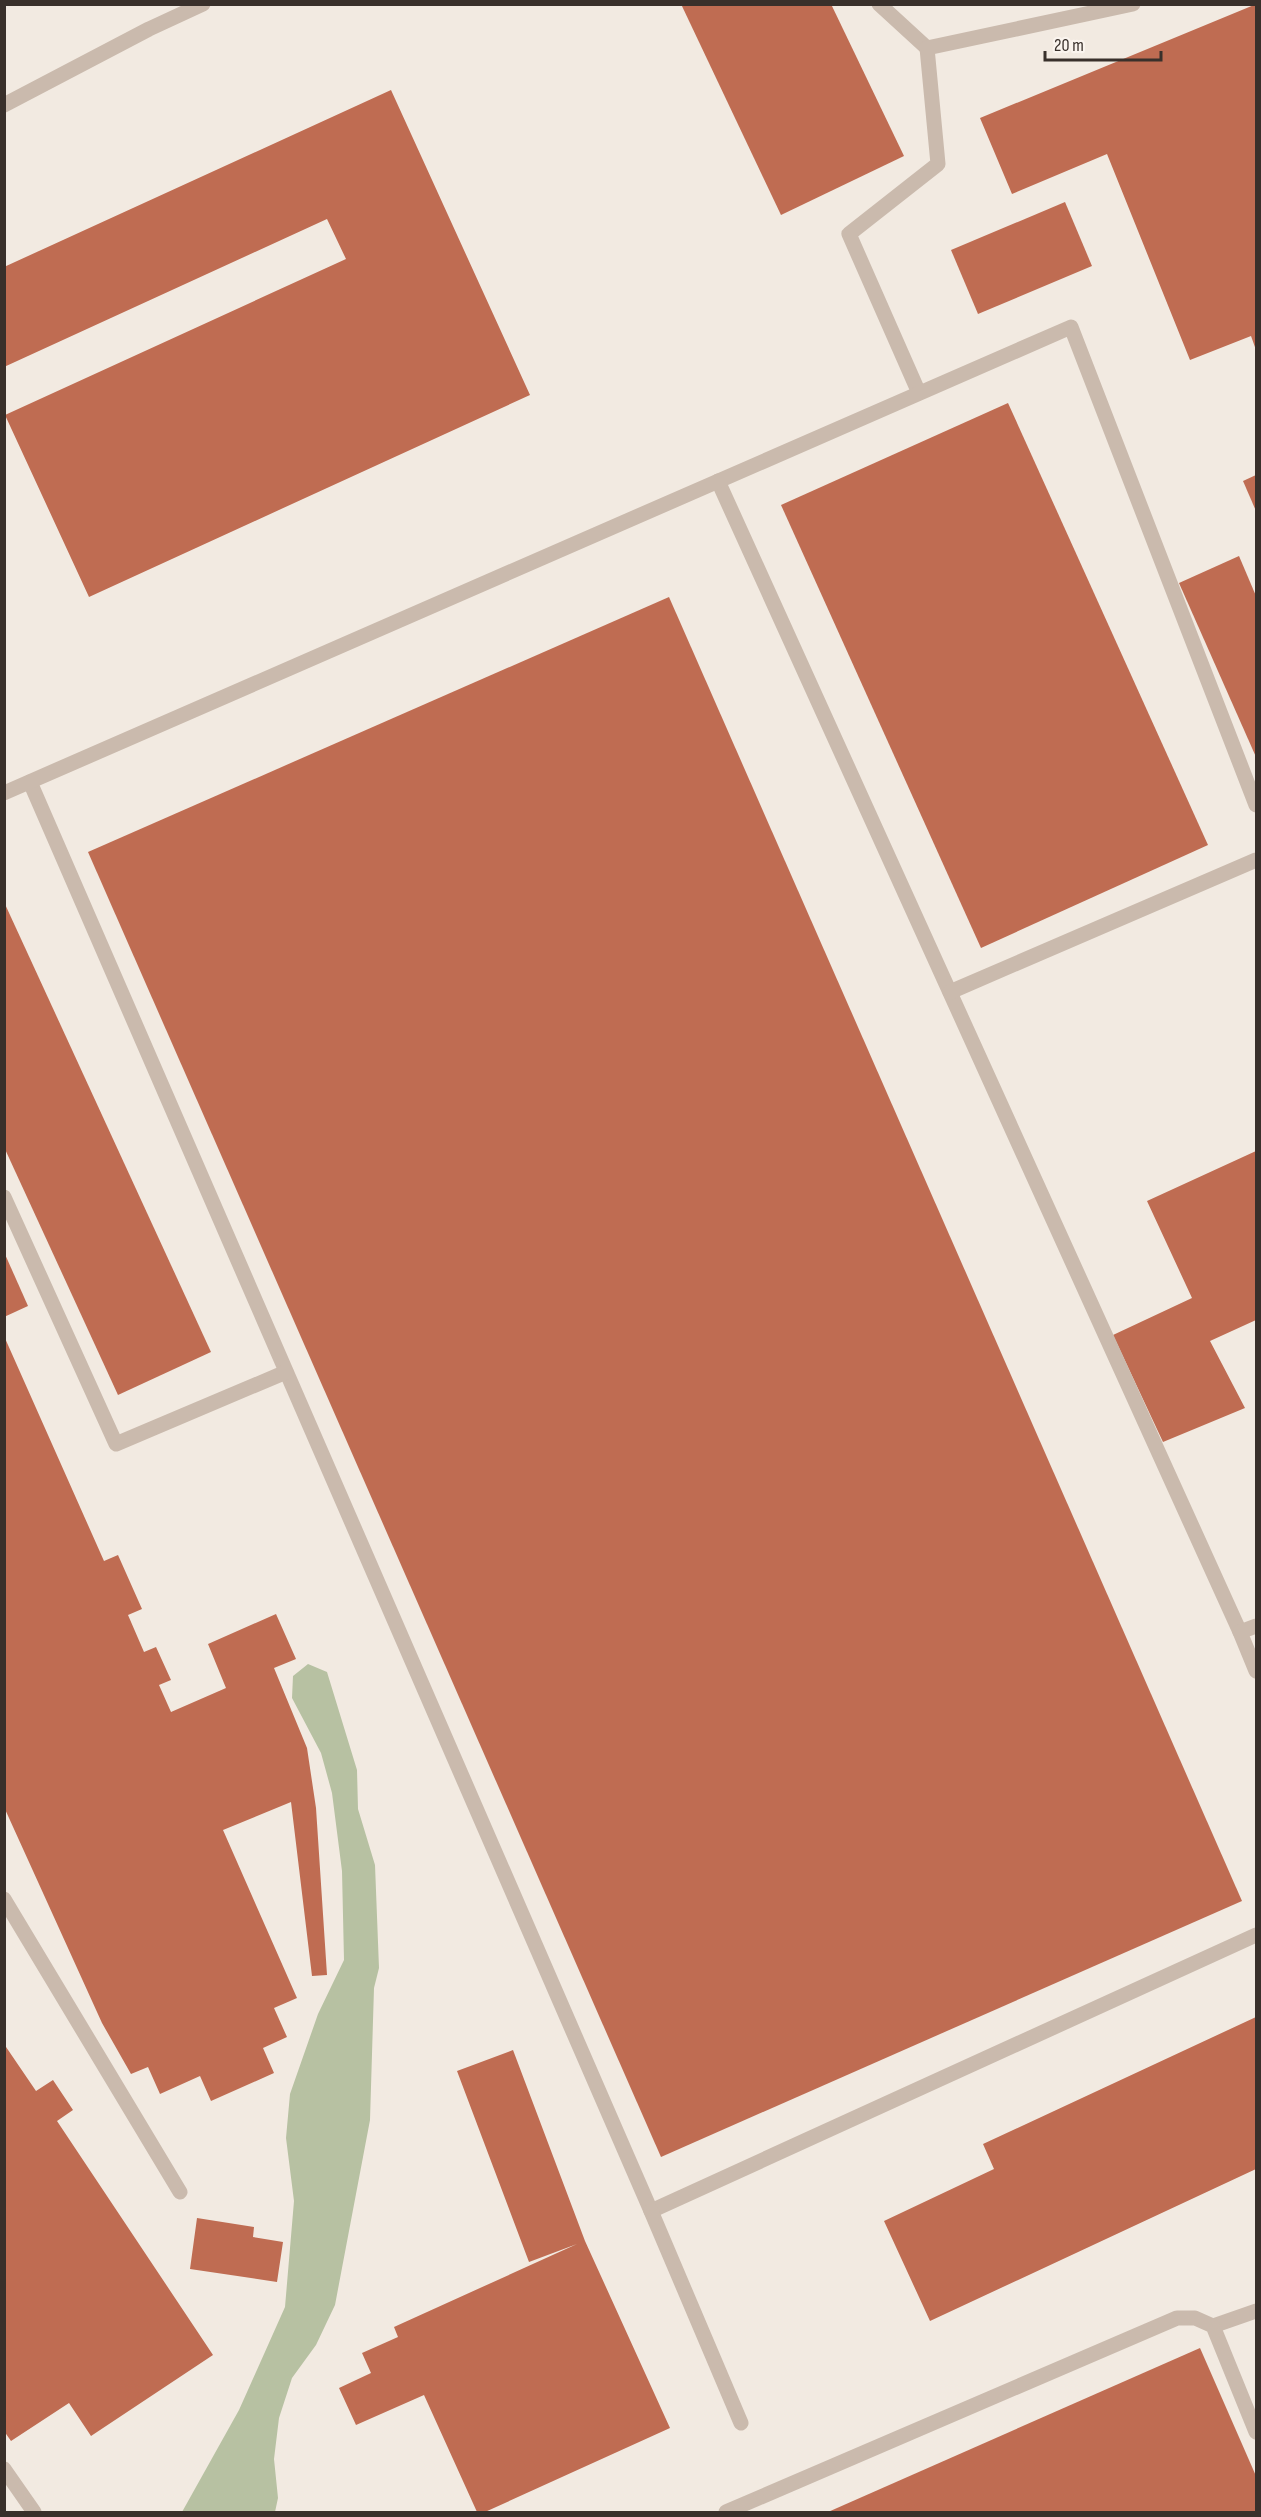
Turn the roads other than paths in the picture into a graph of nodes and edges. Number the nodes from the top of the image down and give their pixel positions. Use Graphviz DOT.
graph roads {
  1 [pos="202,4"];
  2 [pos="879,4"];
  3 [pos="1133,4"];
  4 [pos="927,48"];
  5 [pos="4,105"];
  6 [pos="919,393"];
  7 [pos="718,481"];
  8 [pos="30,782"];
  9 [pos="4,793"];
  10 [pos="1257,805"];
  11 [pos="1257,860"];
  12 [pos="950,992"];
  13 [pos="4,1197"];
  14 [pos="286,1372"];
  15 [pos="1257,1626"];
  16 [pos="1240,1632"];
  17 [pos="1257,1671"];
  18 [pos="4,1899"];
  19 [pos="1257,1935"];
  20 [pos="180,2192"];
  21 [pos="651,2211"];
  22 [pos="1257,2311"];
  23 [pos="1213,2326"];
  24 [pos="741,2423"];
  25 [pos="1257,2432"];
  26 [pos="4,2469"];
  27 [pos="34,2512"];
  28 [pos="726,2512"];
  1 -- 5 [label="street"];
  2 -- 4 [label="street"];
  3 -- 4 [label="street"];
  4 -- 6 [label="street"];
  6 -- 7 [label="street"];
  6 -- 10 [label="street"];
  7 -- 8 [label="street"];
  7 -- 12 [label="street"];
  8 -- 9 [label="street"];
  8 -- 14 [label="street"];
  11 -- 12 [label="street"];
  12 -- 16 [label="street"];
  13 -- 14 [label="street"];
  14 -- 21 [label="street"];
  15 -- 16 [label="street"];
  16 -- 17 [label="street"];
  18 -- 20 [label="street"];
  19 -- 21 [label="street"];
  21 -- 24 [label="street"];
  22 -- 23 [label="street"];
  23 -- 25 [label="street"];
  23 -- 28 [label="street"];
  26 -- 27 [label="street"];
}
